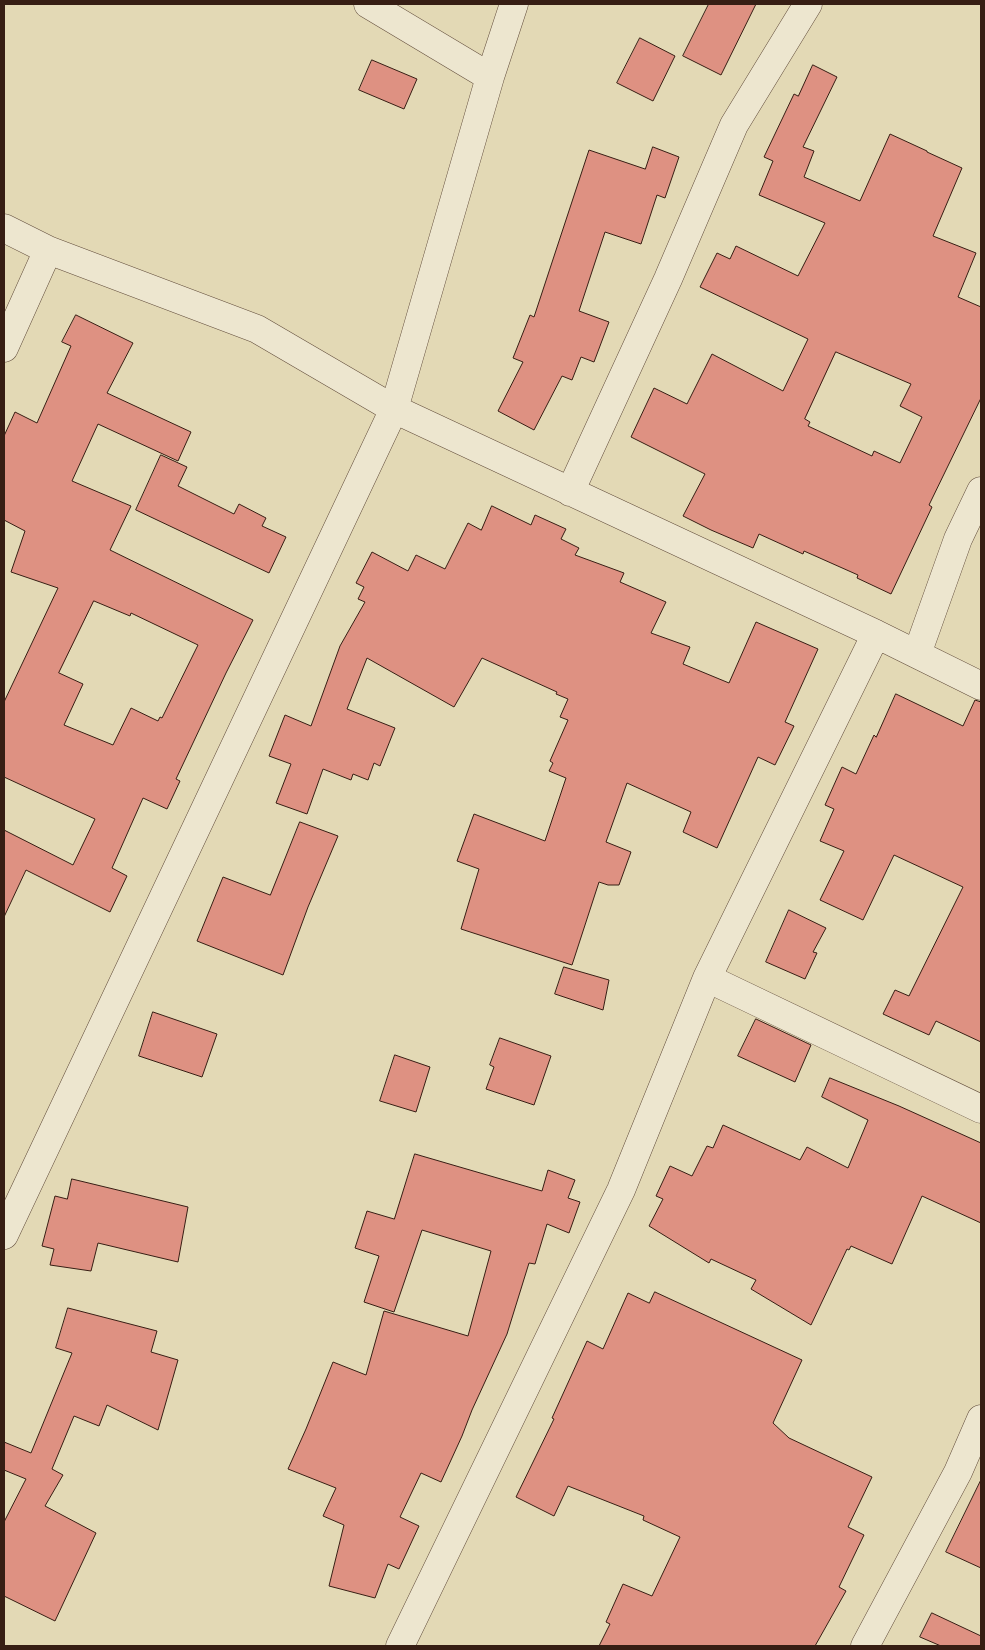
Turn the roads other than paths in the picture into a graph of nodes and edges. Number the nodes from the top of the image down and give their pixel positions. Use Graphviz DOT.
graph roads {
  1 [pos="368,4"];
  2 [pos="514,4"];
  3 [pos="808,4"];
  4 [pos="490,77"];
  5 [pos="4,228"];
  6 [pos="48,250"];
  7 [pos="4,348"];
  8 [pos="394,410"];
  9 [pos="981,491"];
  10 [pos="570,492"];
  11 [pos="876,634"];
  12 [pos="917,654"];
  13 [pos="981,686"];
  14 [pos="707,978"];
  15 [pos="981,1109"];
  16 [pos="4,1235"];
  17 [pos="981,1419"];
  18 [pos="400,1646"];
  19 [pos="865,1646"];
  1 -- 4 [label="street"];
  2 -- 4 [label="street"];
  3 -- 10 [label="street"];
  4 -- 8 [label="street"];
  5 -- 6 [label="street"];
  6 -- 7 [label="street"];
  6 -- 8 [label="street"];
  8 -- 10 [label="street"];
  8 -- 16 [label="street"];
  9 -- 12 [label="street"];
  10 -- 11 [label="street"];
  11 -- 12 [label="street"];
  11 -- 14 [label="street"];
  12 -- 13 [label="street"];
  14 -- 15 [label="street"];
  14 -- 18 [label="street"];
  17 -- 19 [label="street"];
}
